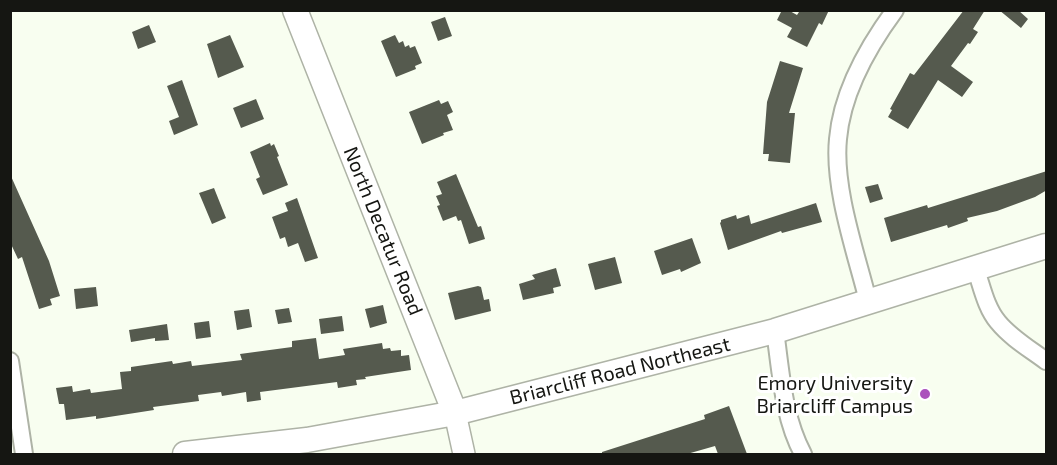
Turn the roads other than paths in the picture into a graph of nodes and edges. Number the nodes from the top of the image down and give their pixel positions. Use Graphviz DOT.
graph roads {
  1 [pos="295,10"];
  2 [pos="895,10"];
  3 [pos="1047,246"];
  4 [pos="976,270"];
  5 [pos="868,301"];
  6 [pos="775,331"];
  7 [pos="10,361"];
  8 [pos="1047,361"];
  9 [pos="455,413"];
  10 [pos="24,454"];
  11 [pos="184,454"];
  12 [pos="464,454"];
  13 [pos="803,454"];
  1 -- 9 [label="main road, North Decatur Road"];
  2 -- 5 [label="street"];
  3 -- 4 [label="main road, Briarcliff Road Northeast"];
  4 -- 5 [label="main road, Briarcliff Road Northeast"];
  4 -- 8 [label="street"];
  5 -- 6 [label="main road, Briarcliff Road Northeast"];
  6 -- 9 [label="main road, Briarcliff Road Northeast"];
  6 -- 13 [label="street"];
  7 -- 10 [label="street"];
  9 -- 11 [label="main road, Briarcliff Road Northeast"];
  9 -- 12 [label="street, North Decatur Road"];
}
